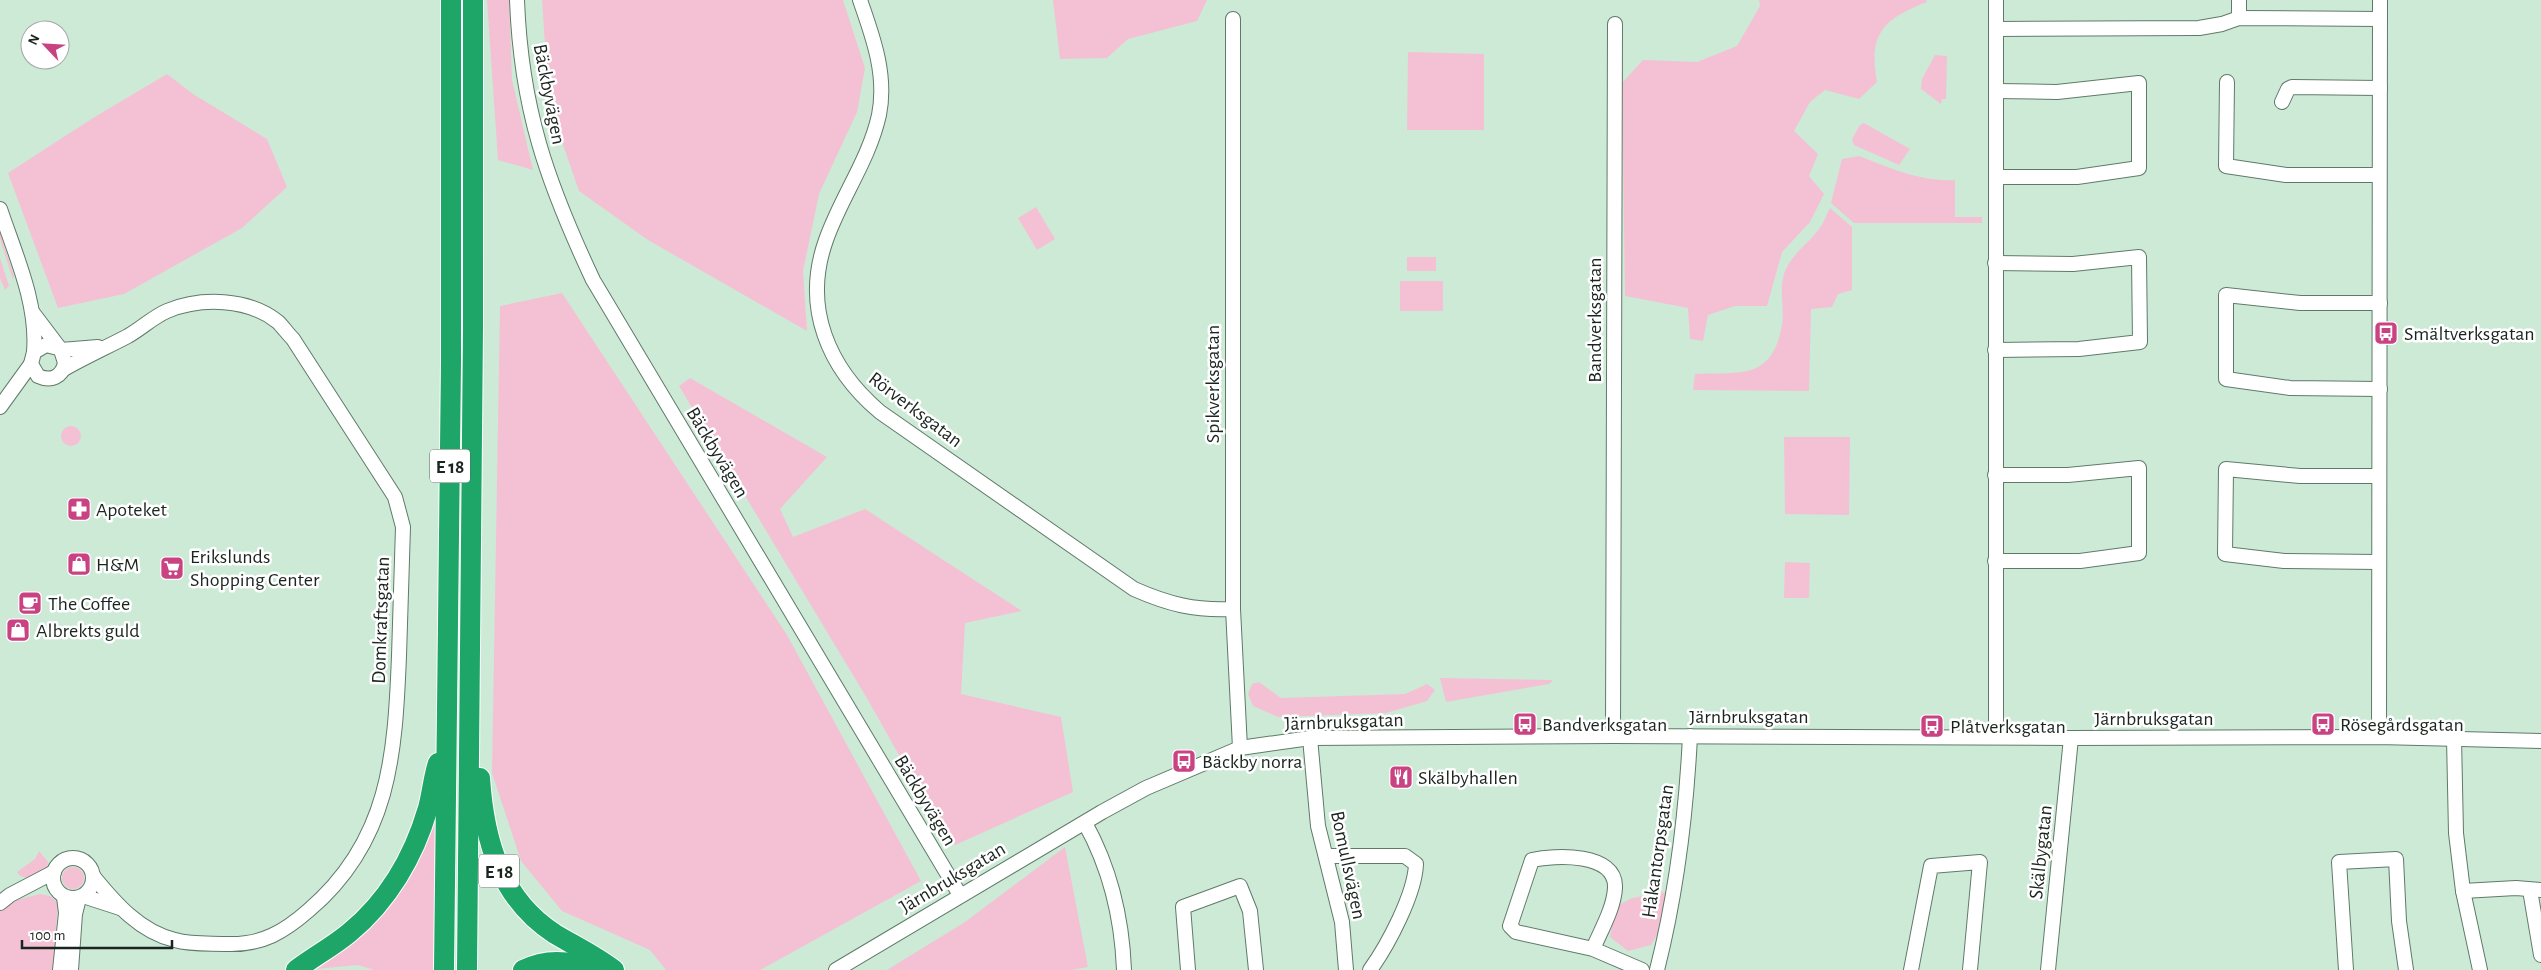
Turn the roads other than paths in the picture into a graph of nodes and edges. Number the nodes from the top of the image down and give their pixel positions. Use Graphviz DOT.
graph roads {
  1 [pos="451,0"];
  2 [pos="473,0"];
  3 [pos="517,0"];
  4 [pos="860,0"];
  5 [pos="1996,0"];
  6 [pos="2239,0"];
  7 [pos="2380,0"];
  8 [pos="2239,18"];
  9 [pos="1233,19"];
  10 [pos="2380,19"];
  11 [pos="1615,24"];
  12 [pos="1997,29"];
  13 [pos="2226,82"];
  14 [pos="2380,88"];
  15 [pos="1997,91"];
  16 [pos="2282,102"];
  17 [pos="2379,175"];
  18 [pos="1996,177"];
  19 [pos="0,209"];
  20 [pos="1995,263"];
  21 [pos="2380,303"];
  22 [pos="34,313"];
  23 [pos="107,345"];
  24 [pos="60,349"];
  25 [pos="1995,350"];
  26 [pos="34,364"];
  27 [pos="64,369"];
  28 [pos="2380,389"];
  29 [pos="1,406"];
  30 [pos="1995,475"];
  31 [pos="2379,476"];
  32 [pos="1995,561"];
  33 [pos="2379,562"];
  34 [pos="1232,609"];
  35 [pos="469,720"];
  36 [pos="1613,736"];
  37 [pos="1690,736"];
  38 [pos="1996,737"];
  39 [pos="2379,737"];
  40 [pos="1310,738"];
  41 [pos="2071,738"];
  42 [pos="2454,738"];
  43 [pos="2541,741"];
  44 [pos="447,744"];
  45 [pos="1240,748"];
  46 [pos="1085,823"];
  47 [pos="1326,856"];
  48 [pos="54,872"];
  49 [pos="94,876"];
  50 [pos="30,886"];
  51 [pos="2536,890"];
  52 [pos="2463,891"];
  53 [pos="63,895"];
  54 [pos="960,895"];
  55 [pos="81,897"];
  56 [pos="0,904"];
  57 [pos="120,909"];
  58 [pos="1593,949"];
  59 [pos="2541,955"];
  60 [pos="60,970"];
  61 [pos="71,970"];
  62 [pos="296,970"];
  63 [pos="444,970"];
  64 [pos="467,970"];
  65 [pos="523,970"];
  66 [pos="594,970"];
  67 [pos="614,970"];
  68 [pos="836,970"];
  69 [pos="1124,970"];
  70 [pos="1188,970"];
  71 [pos="1256,970"];
  72 [pos="1346,970"];
  73 [pos="1370,970"];
  74 [pos="1642,970"];
  75 [pos="1657,970"];
  76 [pos="1911,970"];
  77 [pos="1970,970"];
  78 [pos="2048,970"];
  79 [pos="2346,970"];
  80 [pos="2406,970"];
  81 [pos="2480,970"];
  1 -- 44 [label="highway, E 18"];
  2 -- 35 [label="highway, E 18"];
  3 -- 54 [label="street, Bäckbyvägen"];
  4 -- 34 [label="street, Rörverksgatan"];
  5 -- 12 [label="street"];
  6 -- 8 [label="street"];
  7 -- 10 [label="street"];
  8 -- 10 [label="street"];
  8 -- 12 [label="street"];
  9 -- 34 [label="street, Spikverksgatan"];
  10 -- 14 [label="street"];
  11 -- 36 [label="street, Bandverksgatan"];
  12 -- 15 [label="street"];
  13 -- 17 [label="street"];
  14 -- 16 [label="street"];
  14 -- 17 [label="street"];
  15 -- 18 [label="street"];
  15 -- 18 [label="street"];
  17 -- 21 [label="street"];
  18 -- 20 [label="street"];
  19 -- 22 [label="street"];
  20 -- 25 [label="street"];
  20 -- 25 [label="street"];
  21 -- 28 [label="street"];
  21 -- 28 [label="street"];
  22 -- 24 [label="street"];
  22 -- 26 [label="street"];
  23 -- 24 [label="street, Domkraftsgatan"];
  23 -- 27 [label="street, Domkraftsgatan"];
  23 -- 57 [label="street, Domkraftsgatan"];
  24 -- 26 [label="street"];
  24 -- 27 [label="street"];
  25 -- 30 [label="street"];
  26 -- 27 [label="street"];
  26 -- 29 [label="street"];
  28 -- 31 [label="street"];
  30 -- 32 [label="street"];
  30 -- 32 [label="street"];
  31 -- 33 [label="street"];
  31 -- 33 [label="street"];
  32 -- 38 [label="street"];
  33 -- 39 [label="street"];
  34 -- 45 [label="street, Spikverksgatan"];
  35 -- 64 [label="highway, E 18"];
  35 -- 67 [label="highway, E 18"];
  36 -- 37 [label="street, Järnbruksgatan"];
  36 -- 40 [label="street, Järnbruksgatan"];
  37 -- 38 [label="street, Järnbruksgatan"];
  37 -- 75 [label="street, Håkantorpsgatan"];
  38 -- 41 [label="street, Järnbruksgatan"];
  39 -- 41 [label="street, Järnbruksgatan"];
  39 -- 42 [label="street, Järnbruksgatan"];
  40 -- 45 [label="street, Järnbruksgatan"];
  40 -- 47 [label="street, Bomullsvägen"];
  41 -- 78 [label="street, Skälbygatan"];
  42 -- 43 [label="street, Järnbruksgatan"];
  42 -- 52 [label="street"];
  44 -- 62 [label="highway, E 18"];
  44 -- 63 [label="highway, E 18"];
  45 -- 46 [label="street, Järnbruksgatan"];
  46 -- 54 [label="street, Järnbruksgatan"];
  46 -- 69 [label="street"];
  47 -- 72 [label="street, Bomullsvägen"];
  47 -- 73 [label="street"];
  48 -- 49 [label="street"];
  48 -- 50 [label="street"];
  48 -- 53 [label="street"];
  49 -- 55 [label="street"];
  49 -- 57 [label="street, Domkraftsgatan"];
  50 -- 53 [label="street"];
  50 -- 56 [label="street"];
  51 -- 52 [label="street"];
  51 -- 59 [label="street"];
  52 -- 81 [label="street"];
  53 -- 55 [label="street"];
  53 -- 60 [label="street"];
  54 -- 68 [label="street, Järnbruksgatan"];
  55 -- 57 [label="street, Domkraftsgatan"];
  55 -- 61 [label="street"];
  58 -- 58 [label="street"];
  58 -- 74 [label="street"];
  65 -- 66 [label="highway"];
  70 -- 71 [label="street"];
  76 -- 77 [label="street"];
  79 -- 80 [label="street"];
}
